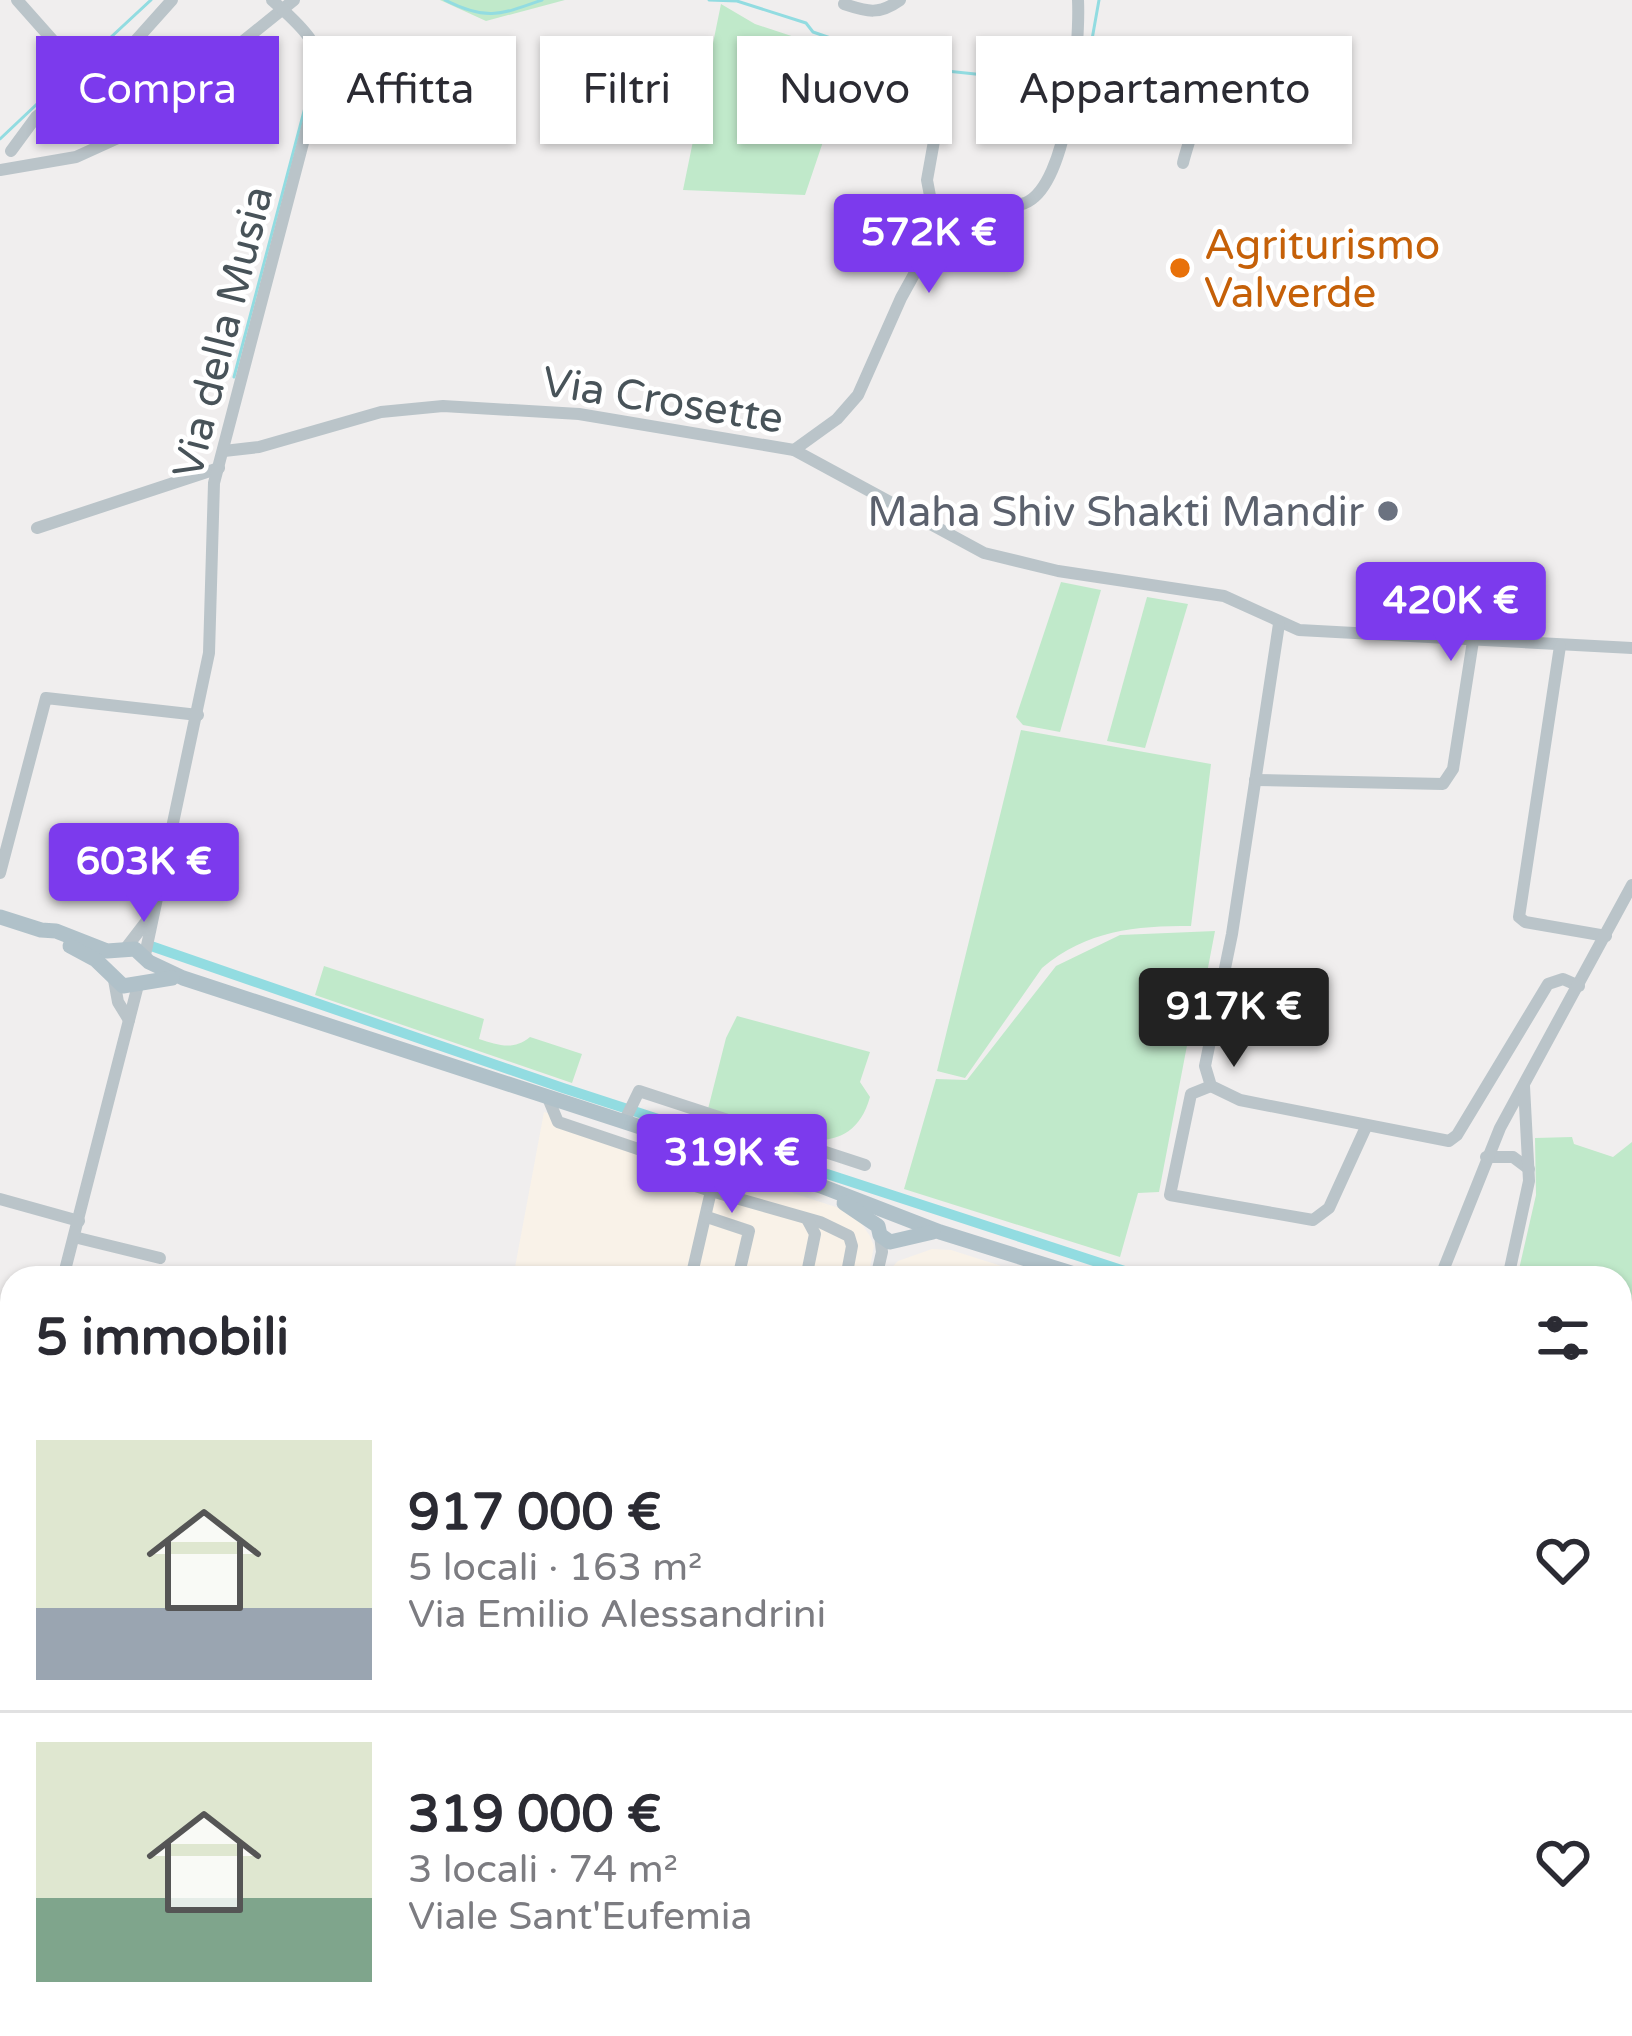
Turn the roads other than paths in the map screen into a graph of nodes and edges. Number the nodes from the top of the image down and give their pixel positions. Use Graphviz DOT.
graph roads {
  1 [pos="17,0"];
  2 [pos="172,0"];
  3 [pos="900,0"];
  4 [pos="1074,1"];
  5 [pos="283,3"];
  6 [pos="844,4"];
  7 [pos="49,36"];
  8 [pos="140,36"];
  9 [pos="1079,36"];
  10 [pos="36,117"];
  11 [pos="933,144"];
  12 [pos="1062,144"];
  13 [pos="1187,144"];
  14 [pos="11,151"];
  15 [pos="1183,164"];
  16 [pos="0,170"];
  17 [pos="933,210"];
  18 [pos="794,450"];
  19 [pos="224,451"];
  20 [pos="219,468"];
  21 [pos="37,528"];
  22 [pos="1279,624"];
  23 [pos="1474,641"];
  24 [pos="1560,646"];
  25 [pos="1632,648"];
  26 [pos="197,716"];
  27 [pos="1255,780"];
  28 [pos="0,873"];
  29 [pos="1632,885"];
  30 [pos="154,912"];
  31 [pos="0,917"];
  32 [pos="41,931"];
  33 [pos="1606,936"];
  34 [pos="122,950"];
  35 [pos="147,959"];
  36 [pos="112,976"];
  37 [pos="183,978"];
  38 [pos="142,983"];
  39 [pos="1579,986"];
  40 [pos="129,1020"];
  41 [pos="1525,1078"];
  42 [pos="1211,1086"];
  43 [pos="548,1098"];
  44 [pos="626,1118"];
  45 [pos="1366,1127"];
  46 [pos="709,1150"];
  47 [pos="1486,1157"];
  48 [pos="865,1165"];
  49 [pos="1529,1169"];
  50 [pos="775,1173"];
  51 [pos="706,1188"];
  52 [pos="0,1199"];
  53 [pos="897,1215"];
  54 [pos="707,1216"];
  55 [pos="807,1220"];
  56 [pos="79,1221"];
  57 [pos="832,1228"];
  58 [pos="879,1230"];
  59 [pos="940,1232"];
  60 [pos="815,1234"];
  61 [pos="74,1237"];
  62 [pos="902,1238"];
  63 [pos="160,1258"];
  64 [pos="66,1266"];
  65 [pos="694,1266"];
  66 [pos="741,1266"];
  67 [pos="808,1266"];
  68 [pos="848,1266"];
  69 [pos="877,1266"];
  70 [pos="883,1266"];
  71 [pos="1049,1266"];
  72 [pos="1445,1266"];
  73 [pos="1511,1266"];
  74 [pos="0,1468"];
  75 [pos="0,1497"];
  1 -- 7 [label="street"];
  2 -- 8 [label="street"];
  3 -- 6 [label="street"];
  4 -- 9 [label="street"];
  5 -- 16 [label="street"];
  5 -- 19 [label="street, Via della Musia"];
  10 -- 14 [label="street"];
  11 -- 17 [label="street"];
  12 -- 17 [label="street"];
  13 -- 15 [label="street"];
  17 -- 18 [label="street"];
  18 -- 19 [label="street, Via Crosette"];
  18 -- 22 [label="street, Via Crosette"];
  19 -- 20 [label="street, Via della Musia"];
  20 -- 21 [label="street"];
  20 -- 26 [label="street, Via della Musia"];
  22 -- 23 [label="street, Via Crosette"];
  22 -- 27 [label="street"];
  23 -- 24 [label="street, Via Crosette"];
  23 -- 27 [label="street"];
  24 -- 25 [label="street, Via Crosette"];
  24 -- 33 [label="street"];
  26 -- 28 [label="street"];
  26 -- 30 [label="street, Via della Musia"];
  27 -- 42 [label="street"];
  29 -- 33 [label="street"];
  30 -- 34 [label="street, Via della Musia"];
  30 -- 35 [label="street, Via della Musia"];
  31 -- 32 [label="main road"];
  32 -- 34 [label="main road"];
  32 -- 36 [label="main road"];
  33 -- 39 [label="street"];
  34 -- 35 [label="main road"];
  34 -- 36 [label="main road"];
  35 -- 37 [label="main road"];
  35 -- 38 [label="main road"];
  36 -- 38 [label="main road"];
  36 -- 40 [label="street"];
  37 -- 38 [label="main road"];
  37 -- 43 [label="main road"];
  38 -- 40 [label="street"];
  39 -- 41 [label="street"];
  39 -- 45 [label="street"];
  40 -- 56 [label="street"];
  41 -- 47 [label="street"];
  41 -- 49 [label="street"];
  42 -- 45 [label="street"];
  42 -- 45 [label="street"];
  43 -- 44 [label="main road"];
  43 -- 51 [label="street"];
  44 -- 46 [label="main road"];
  44 -- 48 [label="street"];
  46 -- 50 [label="main road"];
  46 -- 51 [label="street"];
  47 -- 49 [label="street"];
  47 -- 72 [label="street"];
  49 -- 73 [label="street"];
  50 -- 53 [label="main road"];
  50 -- 58 [label="main road"];
  51 -- 54 [label="street"];
  51 -- 55 [label="street"];
  52 -- 56 [label="street"];
  53 -- 58 [label="main road"];
  53 -- 59 [label="main road"];
  53 -- 62 [label="main road"];
  54 -- 65 [label="street"];
  54 -- 66 [label="street"];
  55 -- 57 [label="street"];
  55 -- 60 [label="street"];
  56 -- 61 [label="street"];
  57 -- 60 [label="street"];
  57 -- 68 [label="street"];
  58 -- 62 [label="main road"];
  58 -- 69 [label="street"];
  59 -- 62 [label="main road"];
  59 -- 71 [label="main road"];
  60 -- 67 [label="street"];
  61 -- 63 [label="street"];
  61 -- 64 [label="street"];
  62 -- 70 [label="street"];
  74 -- 75 [label="street"];
}
